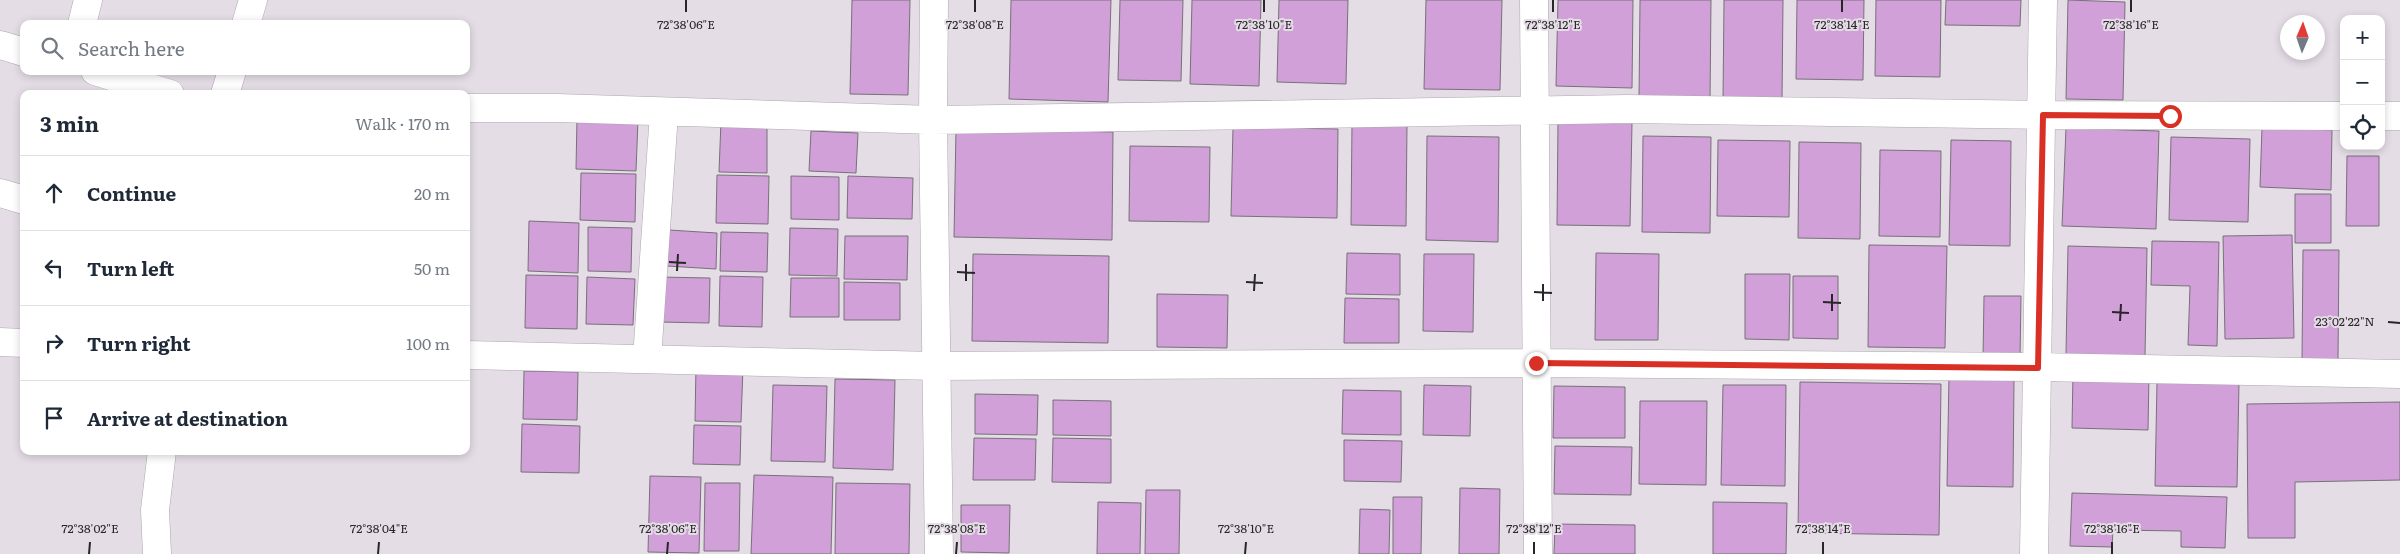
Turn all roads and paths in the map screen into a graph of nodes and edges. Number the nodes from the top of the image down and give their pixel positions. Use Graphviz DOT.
graph roads {
  1 [pos="88,0"];
  2 [pos="253,0"];
  3 [pos="934,0"];
  4 [pos="1534,0"];
  5 [pos="2044,0"];
  6 [pos="83,20"];
  7 [pos="247,20"];
  8 [pos="0,45"];
  9 [pos="20,51"];
  10 [pos="108,75"];
  11 [pos="231,75"];
  12 [pos="157,90"];
  13 [pos="226,90"];
  14 [pos="470,108"];
  15 [pos="1535,110"];
  16 [pos="664,113"];
  17 [pos="2043,115"];
  18 [pos="2340,116"];
  19 [pos="2385,116"];
  20 [pos="2400,116"];
  21 [pos="933,120"];
  22 [pos="0,193"];
  23 [pos="20,199"];
  24 [pos="0,342"];
  25 [pos="20,343"];
  26 [pos="470,355"];
  27 [pos="647,359"];
  28 [pos="1536,363"];
  29 [pos="936,366"];
  30 [pos="2038,368"];
  31 [pos="2400,374"];
  32 [pos="162,455"];
  33 [pos="157,554"];
  34 [pos="939,554"];
  35 [pos="1538,554"];
  36 [pos="2034,554"];
  1 -- 6 [label="street"];
  2 -- 7 [label="street"];
  3 -- 21 [label="street"];
  4 -- 15 [label="street"];
  5 -- 17 [label="street"];
  8 -- 9 [label="street"];
  10 -- 12 [label="street"];
  11 -- 13 [label="street"];
  14 -- 16 [label="street"];
  15 -- 17 [label="street"];
  15 -- 21 [label="street"];
  15 -- 28 [label="street"];
  16 -- 21 [label="street"];
  16 -- 27 [label="street"];
  17 -- 18 [label="street"];
  17 -- 30 [label="street"];
  19 -- 20 [label="street"];
  21 -- 29 [label="street"];
  22 -- 23 [label="street"];
  24 -- 25 [label="street"];
  26 -- 27 [label="street"];
  27 -- 29 [label="street"];
  28 -- 29 [label="street"];
  28 -- 30 [label="street"];
  28 -- 35 [label="street"];
  29 -- 34 [label="street"];
  30 -- 31 [label="street"];
  30 -- 36 [label="street"];
  32 -- 33 [label="street"];
}
